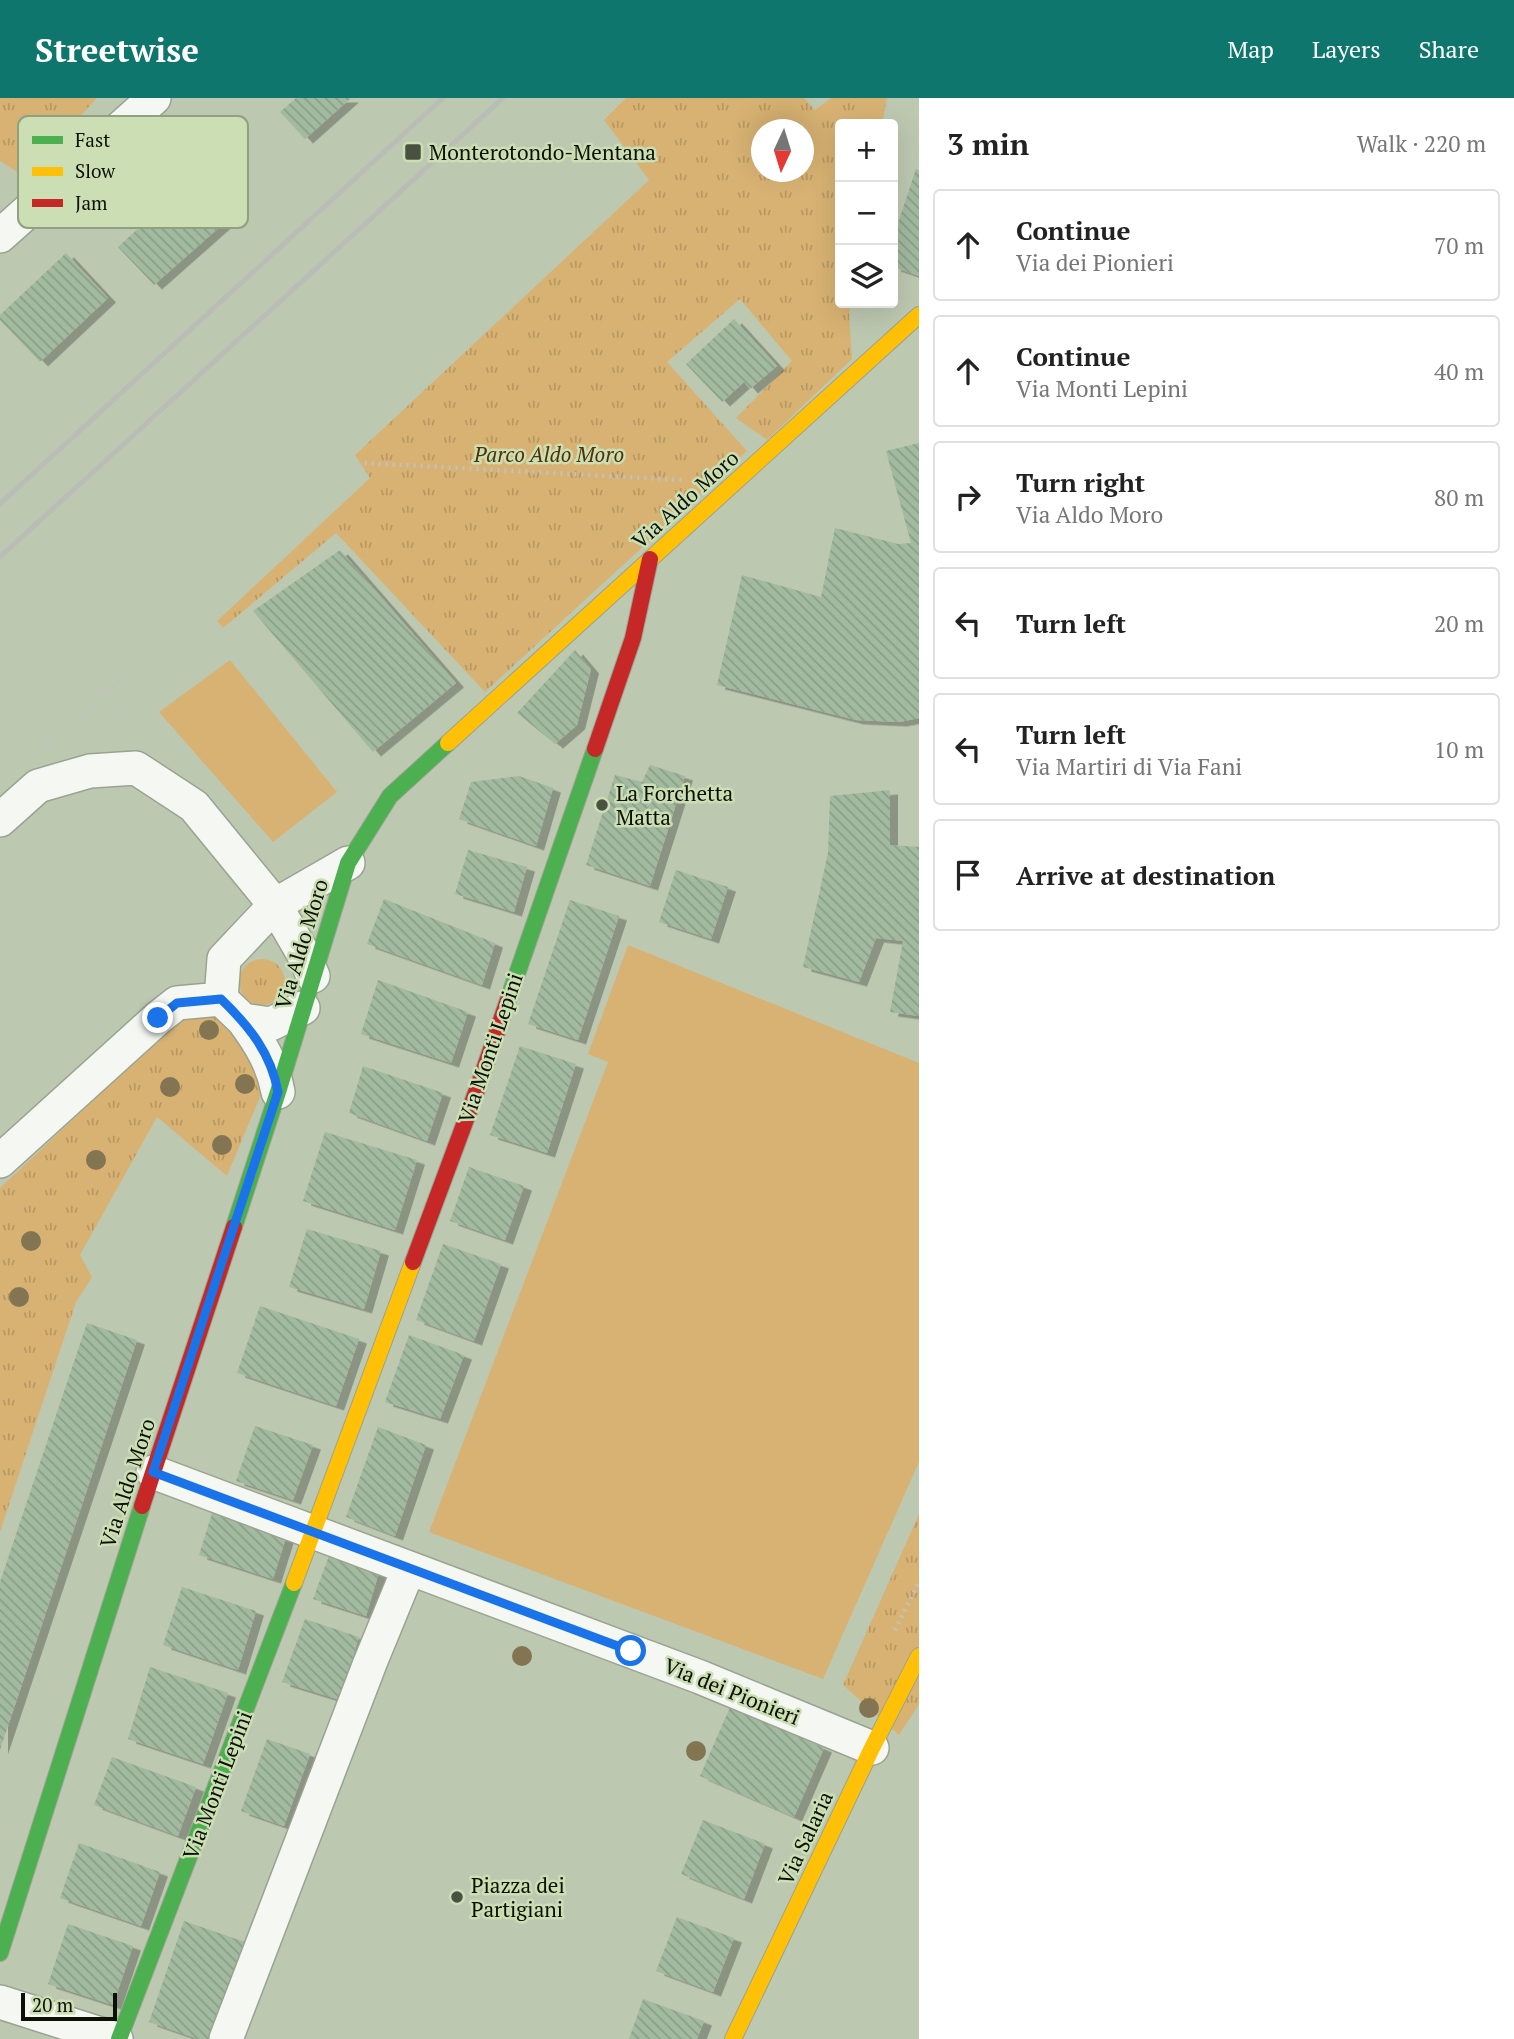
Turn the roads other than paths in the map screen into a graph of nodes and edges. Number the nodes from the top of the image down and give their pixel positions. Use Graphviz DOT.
graph roads {
  1 [pos="154,98"];
  2 [pos="134,116"];
  3 [pos="18,220"];
  4 [pos="0,236"];
  5 [pos="919,315"];
  6 [pos="650,559"];
  7 [pos="0,820"];
  8 [pos="348,863"];
  9 [pos="275,905"];
  10 [pos="313,976"];
  11 [pos="303,1008"];
  12 [pos="232,1010"];
  13 [pos="278,1092"];
  14 [pos="0,1160"];
  15 [pos="153,1472"];
  16 [pos="313,1531"];
  17 [pos="410,1568"];
  18 [pos="919,1656"];
  19 [pos="872,1748"];
  20 [pos="0,1954"];
  21 [pos="0,2002"];
  22 [pos="118,2039"];
  23 [pos="226,2039"];
  24 [pos="733,2039"];
  1 -- 2 [label="street"];
  3 -- 4 [label="street"];
  5 -- 6 [label="street, Via Aldo Moro"];
  6 -- 8 [label="street, Via Aldo Moro"];
  6 -- 16 [label="street, Via Monti Lepini"];
  7 -- 9 [label="street"];
  8 -- 9 [label="street"];
  8 -- 10 [label="street, Via Aldo Moro"];
  9 -- 10 [label="street"];
  9 -- 12 [label="street"];
  10 -- 11 [label="street, Via Aldo Moro"];
  11 -- 12 [label="street"];
  11 -- 13 [label="street, Via Aldo Moro"];
  12 -- 13 [label="street"];
  12 -- 14 [label="street"];
  13 -- 15 [label="street, Via Aldo Moro"];
  15 -- 16 [label="street"];
  15 -- 20 [label="street, Via Aldo Moro"];
  16 -- 17 [label="street, Via dei Pionieri"];
  16 -- 22 [label="street, Via Monti Lepini"];
  17 -- 19 [label="street, Via dei Pionieri"];
  17 -- 23 [label="street"];
  18 -- 19 [label="street, Via Salaria"];
  19 -- 24 [label="street, Via Salaria"];
  21 -- 22 [label="street"];
}
